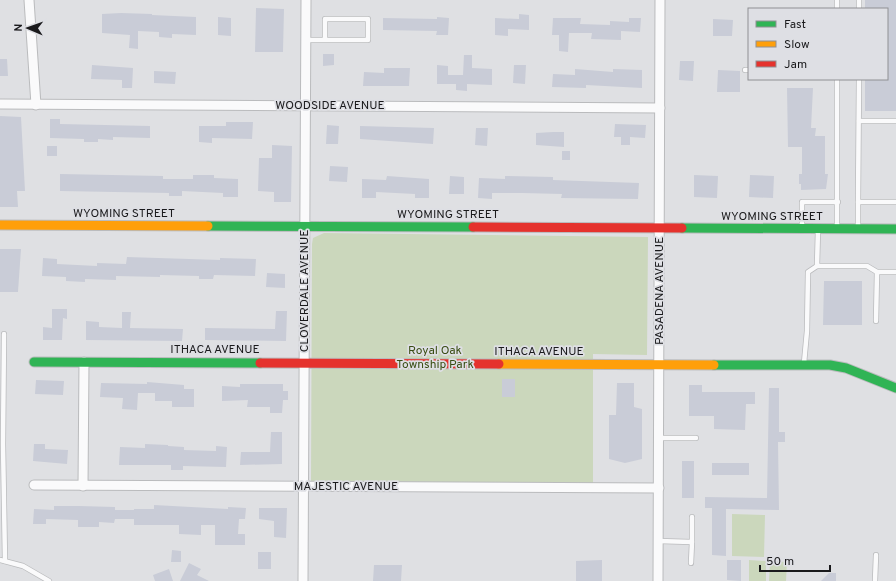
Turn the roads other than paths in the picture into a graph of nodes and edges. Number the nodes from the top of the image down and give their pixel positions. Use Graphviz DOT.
graph roads {
  1 [pos="29,0"];
  2 [pos="306,0"];
  3 [pos="660,0"];
  4 [pos="306,40"];
  5 [pos="325,40"];
  6 [pos="837,80"];
  7 [pos="859,80"];
  8 [pos="0,104"];
  9 [pos="36,104"];
  10 [pos="306,106"];
  11 [pos="660,108"];
  12 [pos="859,121"];
  13 [pos="896,121"];
  14 [pos="838,202"];
  15 [pos="858,202"];
  16 [pos="896,202"];
  17 [pos="0,225"];
  18 [pos="306,226"];
  19 [pos="661,228"];
  20 [pos="802,229"];
  21 [pos="818,229"];
  22 [pos="837,229"];
  23 [pos="858,229"];
  24 [pos="896,229"];
  25 [pos="817,266"];
  26 [pos="877,272"];
  27 [pos="896,272"];
  28 [pos="876,321"];
  29 [pos="4,334"];
  30 [pos="34,362"];
  31 [pos="84,362"];
  32 [pos="305,363"];
  33 [pos="660,365"];
  34 [pos="804,365"];
  35 [pos="896,388"];
  36 [pos="659,438"];
  37 [pos="696,438"];
  38 [pos="34,485"];
  39 [pos="83,486"];
  40 [pos="304,487"];
  41 [pos="659,488"];
  42 [pos="692,517"];
  43 [pos="658,541"];
  44 [pos="692,542"];
  45 [pos="876,555"];
  46 [pos="3,560"];
  47 [pos="691,563"];
  48 [pos="49,581"];
  49 [pos="304,581"];
  50 [pos="658,581"];
  51 [pos="875,581"];
  1 -- 9 [label="street"];
  2 -- 4 [label="street, CLOVERDALE AVENUE"];
  3 -- 11 [label="street, PASADENA AVENUE"];
  4 -- 5 [label="lane"];
  4 -- 10 [label="street, CLOVERDALE AVENUE"];
  5 -- 5 [label="lane"];
  6 -- 14 [label="lane"];
  7 -- 12 [label="lane"];
  8 -- 9 [label="street, WOODSIDE AVENUE"];
  9 -- 10 [label="street, WOODSIDE AVENUE"];
  10 -- 11 [label="street, WOODSIDE AVENUE"];
  10 -- 18 [label="street, CLOVERDALE AVENUE"];
  11 -- 19 [label="street, PASADENA AVENUE"];
  12 -- 13 [label="lane"];
  12 -- 15 [label="lane"];
  14 -- 20 [label="lane"];
  14 -- 22 [label="lane"];
  15 -- 16 [label="lane"];
  15 -- 23 [label="lane"];
  17 -- 18 [label="street, WYOMING STREET"];
  18 -- 19 [label="street, WYOMING STREET"];
  18 -- 32 [label="street, CLOVERDALE AVENUE"];
  19 -- 20 [label="street, WYOMING STREET"];
  19 -- 33 [label="street, PASADENA AVENUE"];
  20 -- 21 [label="street, WYOMING STREET"];
  21 -- 22 [label="street, WYOMING STREET"];
  21 -- 25 [label="lane"];
  22 -- 23 [label="street, WYOMING STREET"];
  23 -- 24 [label="street, WYOMING STREET"];
  25 -- 26 [label="lane"];
  25 -- 34 [label="lane"];
  26 -- 27 [label="lane"];
  26 -- 28 [label="lane"];
  29 -- 46 [label="lane"];
  30 -- 31 [label="street, ITHACA AVENUE"];
  31 -- 32 [label="street, ITHACA AVENUE"];
  31 -- 39 [label="street"];
  32 -- 33 [label="street, ITHACA AVENUE"];
  32 -- 40 [label="street, CLOVERDALE AVENUE"];
  33 -- 34 [label="street, ITHACA AVENUE"];
  33 -- 36 [label="street, PASADENA AVENUE"];
  34 -- 35 [label="street, ITHACA AVENUE"];
  36 -- 37 [label="lane"];
  36 -- 41 [label="street, PASADENA AVENUE"];
  38 -- 39 [label="street, MAJESTIC AVENUE"];
  39 -- 40 [label="street, MAJESTIC AVENUE"];
  40 -- 41 [label="street, MAJESTIC AVENUE"];
  40 -- 49 [label="street, CLOVERDALE AVENUE"];
  41 -- 43 [label="street, PASADENA AVENUE"];
  42 -- 44 [label="lane"];
  43 -- 44 [label="lane"];
  43 -- 50 [label="street, PASADENA AVENUE"];
  44 -- 47 [label="lane"];
  45 -- 51 [label="lane"];
  46 -- 48 [label="lane"];
}
